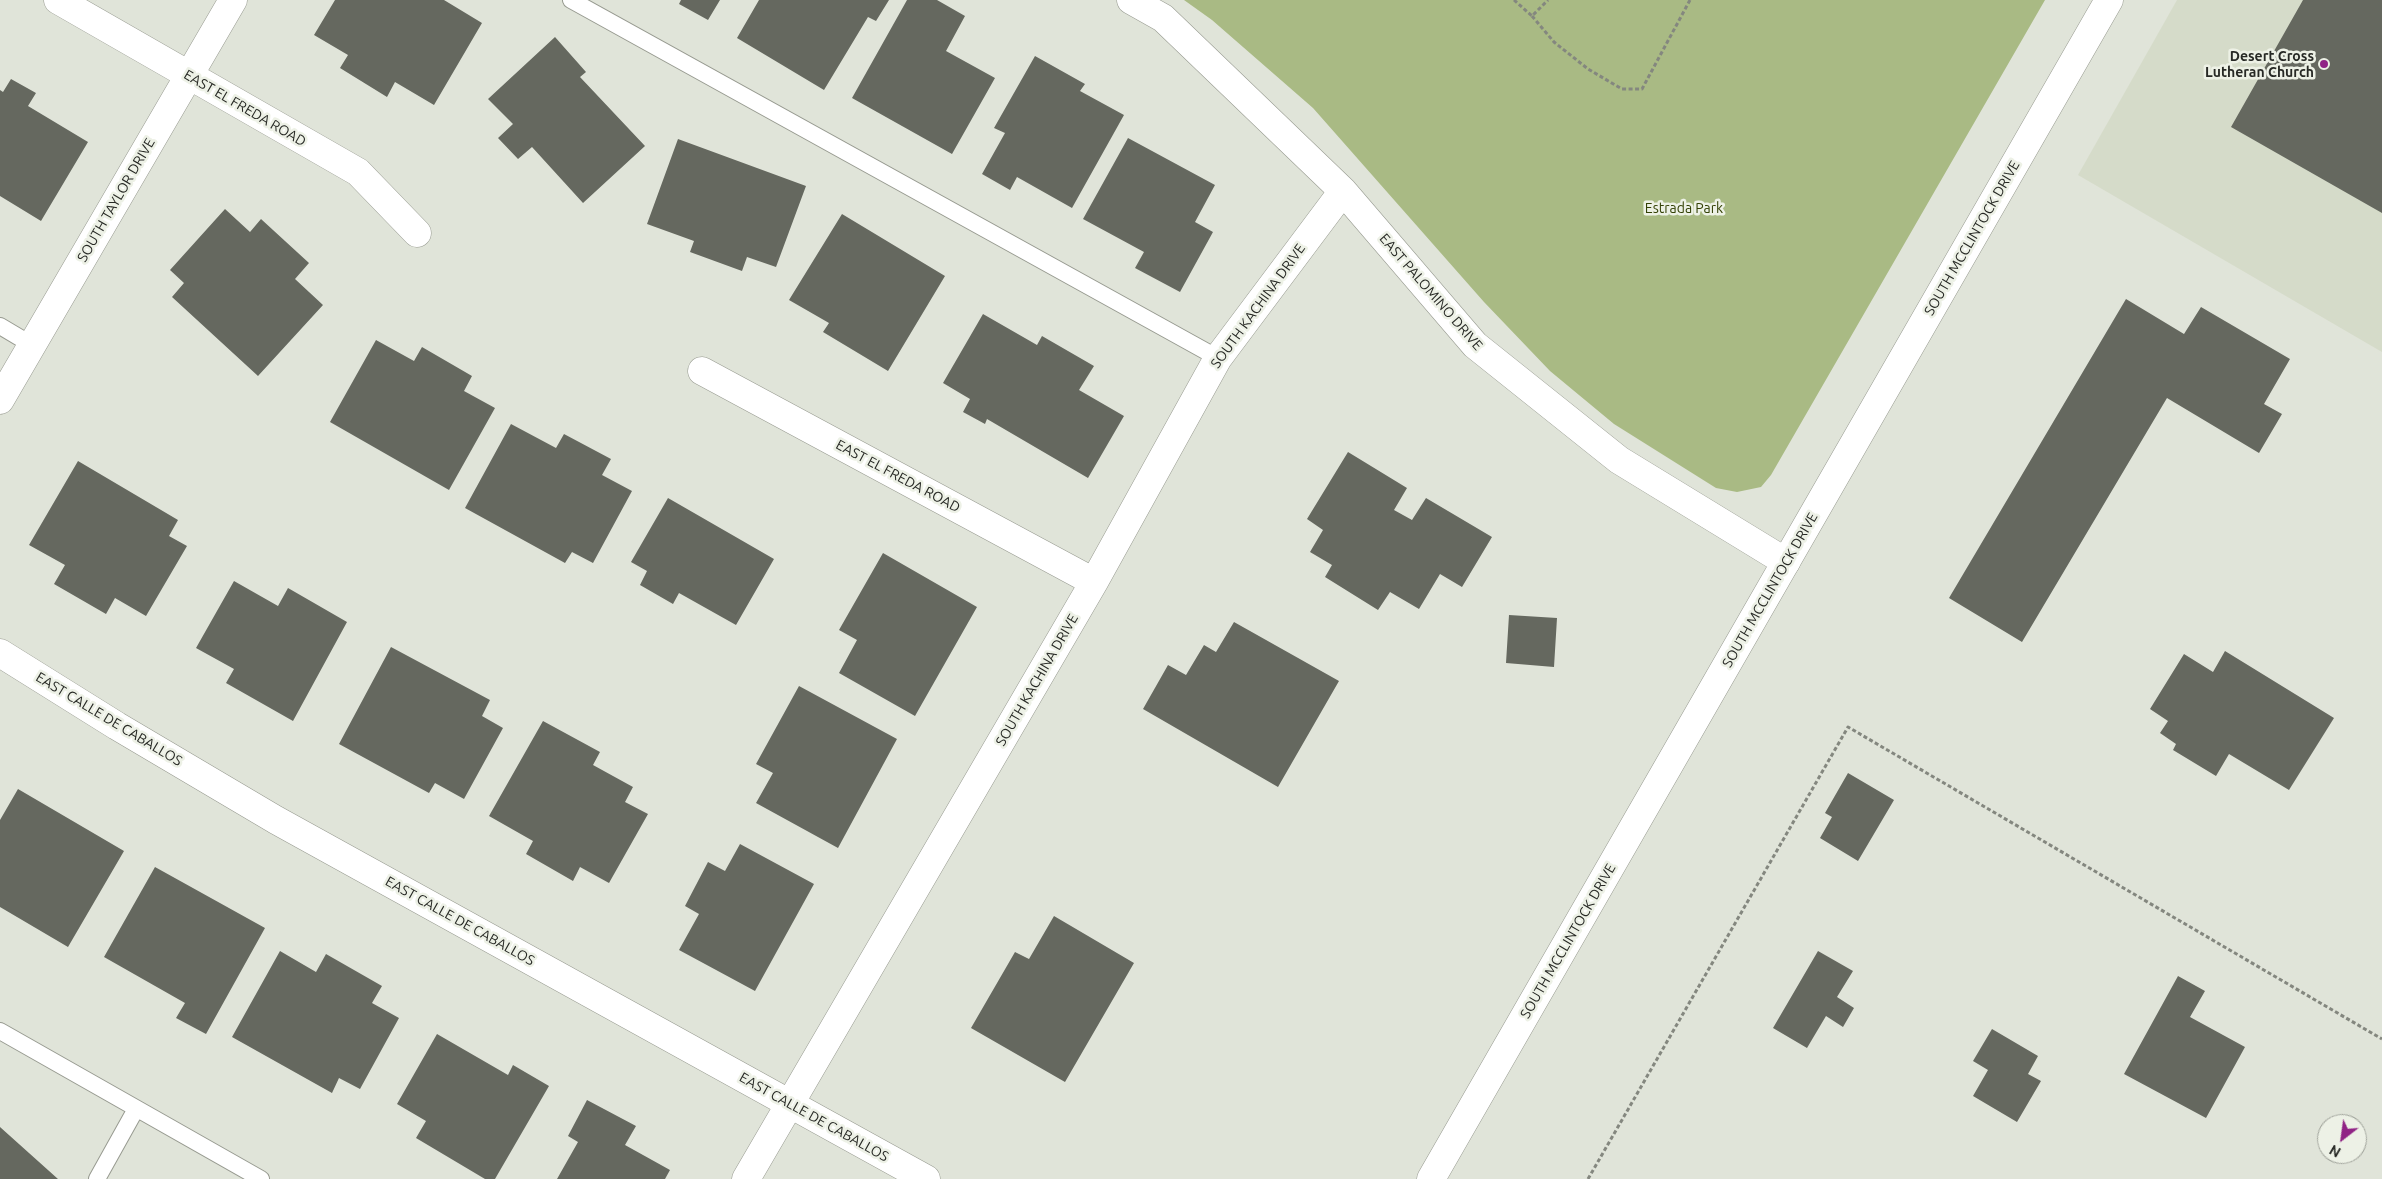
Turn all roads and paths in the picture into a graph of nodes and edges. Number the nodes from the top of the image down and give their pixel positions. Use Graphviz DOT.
graph roads {
  1 [pos="58,0"];
  2 [pos="232,0"];
  3 [pos="572,0"];
  4 [pos="1131,0"];
  5 [pos="1514,0"];
  6 [pos="1548,0"];
  7 [pos="1690,0"];
  8 [pos="2109,0"];
  9 [pos="1532,16"];
  10 [pos="188,76"];
  11 [pos="1343,191"];
  12 [pos="417,233"];
  13 [pos="0,326"];
  14 [pos="32,345"];
  15 [pos="1218,358"];
  16 [pos="702,371"];
  17 [pos="0,400"];
  18 [pos="1786,562"];
  19 [pos="1094,582"];
  20 [pos="0,653"];
  21 [pos="0,1031"];
  22 [pos="2382,1039"];
  23 [pos="789,1104"];
  24 [pos="136,1108"];
  25 [pos="97,1179"];
  26 [pos="261,1179"];
  27 [pos="746,1179"];
  28 [pos="926,1179"];
  29 [pos="1431,1179"];
  30 [pos="1588,1179"];
  1 -- 10 [label="street, EAST EL FREDA ROAD"];
  2 -- 10 [label="street, SOUTH TAYLOR DRIVE"];
  3 -- 15 [label="lane"];
  4 -- 11 [label="street, EAST PALOMINO DRIVE"];
  5 -- 9 [label="path"];
  6 -- 9 [label="path"];
  7 -- 9 [label="path"];
  8 -- 18 [label="street, SOUTH MCCLINTOCK DRIVE"];
  10 -- 12 [label="street, EAST EL FREDA ROAD"];
  10 -- 14 [label="street, SOUTH TAYLOR DRIVE"];
  11 -- 15 [label="street, SOUTH KACHINA DRIVE"];
  11 -- 18 [label="street, EAST PALOMINO DRIVE"];
  13 -- 14 [label="lane"];
  14 -- 17 [label="street, SOUTH TAYLOR DRIVE"];
  15 -- 19 [label="street, SOUTH KACHINA DRIVE"];
  16 -- 19 [label="street, EAST EL FREDA ROAD"];
  18 -- 29 [label="street, SOUTH MCCLINTOCK DRIVE"];
  19 -- 23 [label="street, SOUTH KACHINA DRIVE"];
  20 -- 23 [label="street, EAST CALLE DE CABALLOS"];
  21 -- 24 [label="lane"];
  22 -- 30 [label="path"];
  23 -- 27 [label="street, SOUTH KACHINA DRIVE"];
  23 -- 28 [label="street, EAST CALLE DE CABALLOS"];
  24 -- 25 [label="lane"];
  24 -- 26 [label="lane"];
}
